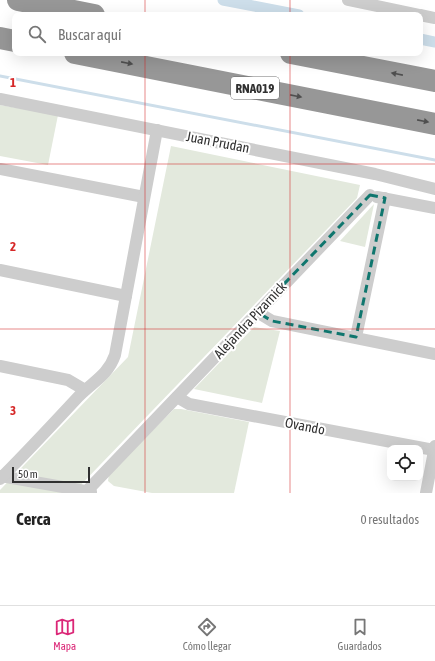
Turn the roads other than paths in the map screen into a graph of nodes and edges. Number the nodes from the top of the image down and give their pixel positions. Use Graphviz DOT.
graph roads {
  1 [pos="18,0"];
  2 [pos="348,0"];
  3 [pos="79,12"];
  4 [pos="406,12"];
  5 [pos="423,16"];
  6 [pos="435,18"];
  7 [pos="0,38"];
  8 [pos="12,40"];
  9 [pos="90,56"];
  10 [pos="306,56"];
  11 [pos="435,81"];
  12 [pos="0,99"];
  13 [pos="435,124"];
  14 [pos="156,130"];
  15 [pos="0,169"];
  16 [pos="375,174"];
  17 [pos="435,189"];
  18 [pos="370,195"];
  19 [pos="144,197"];
  20 [pos="385,198"];
  21 [pos="435,208"];
  22 [pos="0,270"];
  23 [pos="126,296"];
  24 [pos="257,312"];
  25 [pos="356,337"];
  26 [pos="435,354"];
  27 [pos="0,366"];
  28 [pos="85,390"];
  29 [pos="177,397"];
  30 [pos="435,448"];
  31 [pos="1,477"];
  32 [pos="88,492"];
  33 [pos="426,493"];
  1 -- 3 [label="highway"];
  2 -- 4 [label="street"];
  5 -- 6 [label="street"];
  7 -- 8 [label="highway"];
  9 -- 13 [label="highway, RNA019, one-way"];
  11 -- 10 [label="highway, one-way"];
  12 -- 14 [label="street, Juan Prudan"];
  14 -- 16 [label="street, Juan Prudan"];
  14 -- 19 [label="street"];
  15 -- 19 [label="street"];
  16 -- 17 [label="street, Juan Prudan"];
  16 -- 18 [label="street"];
  18 -- 20 [label="street"];
  18 -- 24 [label="street, Alejandra Pizarnick"];
  19 -- 23 [label="street"];
  20 -- 21 [label="street"];
  20 -- 25 [label="street"];
  22 -- 23 [label="street"];
  23 -- 28 [label="street"];
  24 -- 25 [label="street"];
  24 -- 29 [label="street, Alejandra Pizarnick"];
  25 -- 26 [label="street"];
  27 -- 28 [label="street"];
  28 -- 31 [label="street"];
  29 -- 30 [label="street, Ovando"];
  29 -- 32 [label="street, Alejandra Pizarnick"];
  30 -- 33 [label="street"];
  31 -- 32 [label="street"];
}
